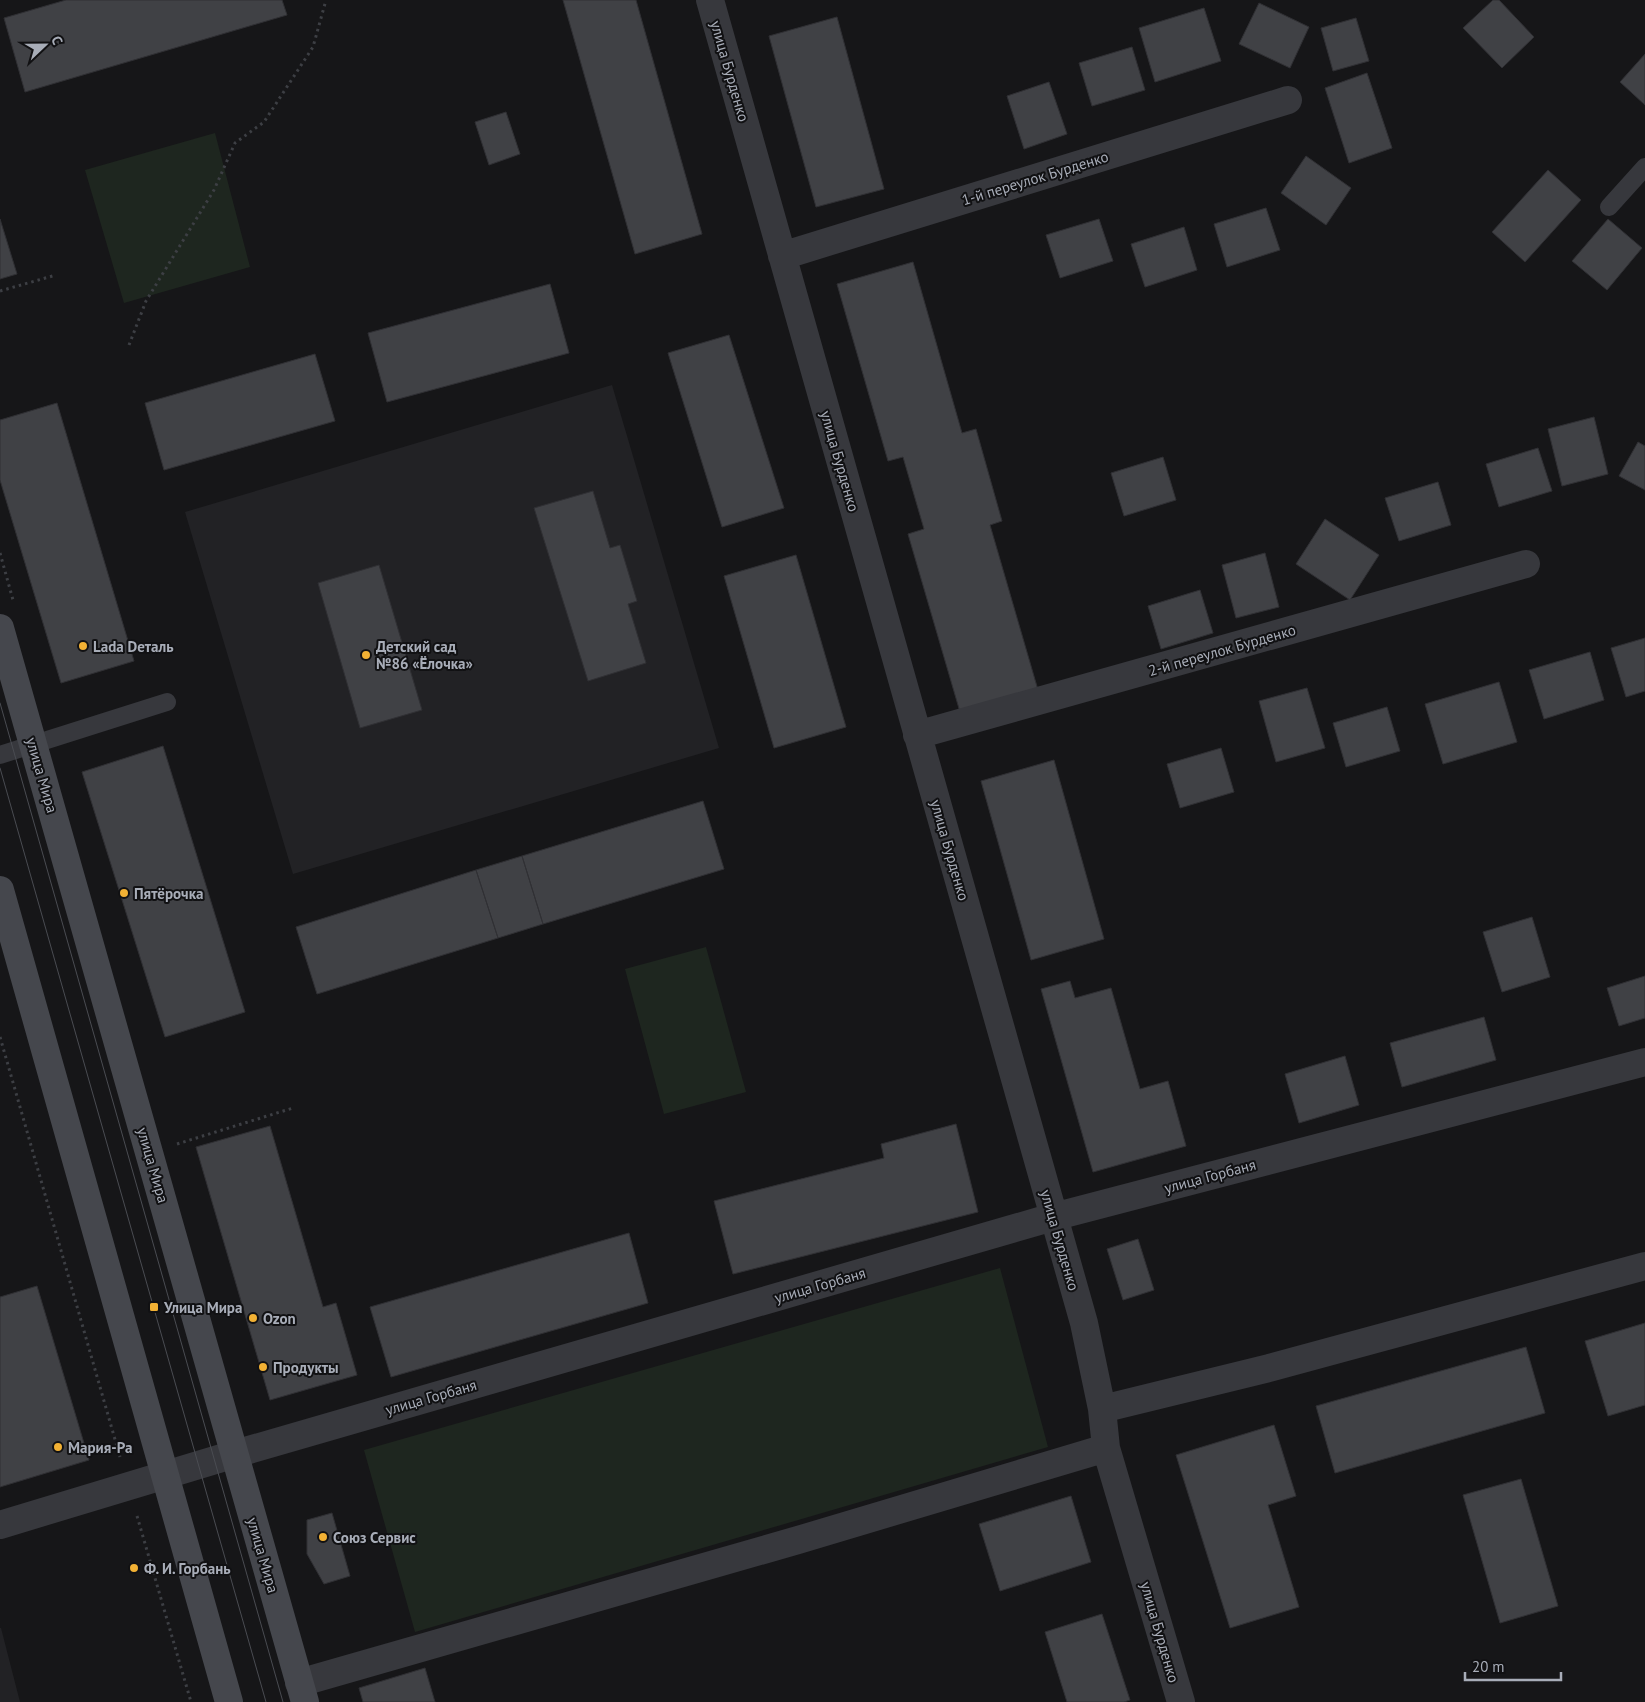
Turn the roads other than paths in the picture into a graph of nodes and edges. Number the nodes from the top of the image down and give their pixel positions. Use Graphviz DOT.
graph roads {
  1 [pos="710,0"];
  2 [pos="1288,100"];
  3 [pos="1645,168"];
  4 [pos="1609,207"];
  5 [pos="782,256"];
  6 [pos="1526,564"];
  7 [pos="0,628"];
  8 [pos="167,702"];
  9 [pos="917,735"];
  10 [pos="33,745"];
  11 [pos="0,755"];
  12 [pos="0,890"];
  13 [pos="1645,1062"];
  14 [pos="1053,1217"];
  15 [pos="1645,1266"];
  16 [pos="1102,1409"];
  17 [pos="1106,1448"];
  18 [pos="235,1454"];
  19 [pos="164,1475"];
  20 [pos="0,1525"];
  21 [pos="302,1692"];
  22 [pos="229,1702"];
  23 [pos="1181,1702"];
  1 -- 5 [label="street, улица Бурденко"];
  2 -- 5 [label="street, 1-й переулок Бурденко"];
  3 -- 4 [label="lane"];
  5 -- 9 [label="street, улица Бурденко"];
  6 -- 9 [label="street, 2-й переулок Бурденко"];
  7 -- 10 [label="street, улица Мира"];
  8 -- 10 [label="lane"];
  9 -- 14 [label="street, улица Бурденко"];
  10 -- 11 [label="lane"];
  10 -- 18 [label="street, улица Мира"];
  12 -- 19 [label="street"];
  13 -- 14 [label="street, улица Горбаня"];
  14 -- 16 [label="street, улица Бурденко"];
  14 -- 18 [label="street, улица Горбаня"];
  15 -- 16 [label="street"];
  16 -- 17 [label="street, улица Бурденко"];
  17 -- 21 [label="street"];
  17 -- 23 [label="street, улица Бурденко"];
  18 -- 19 [label="street, улица Горбаня"];
  18 -- 21 [label="street, улица Мира"];
  19 -- 20 [label="street, улица Горбаня"];
  19 -- 22 [label="street"];
}
